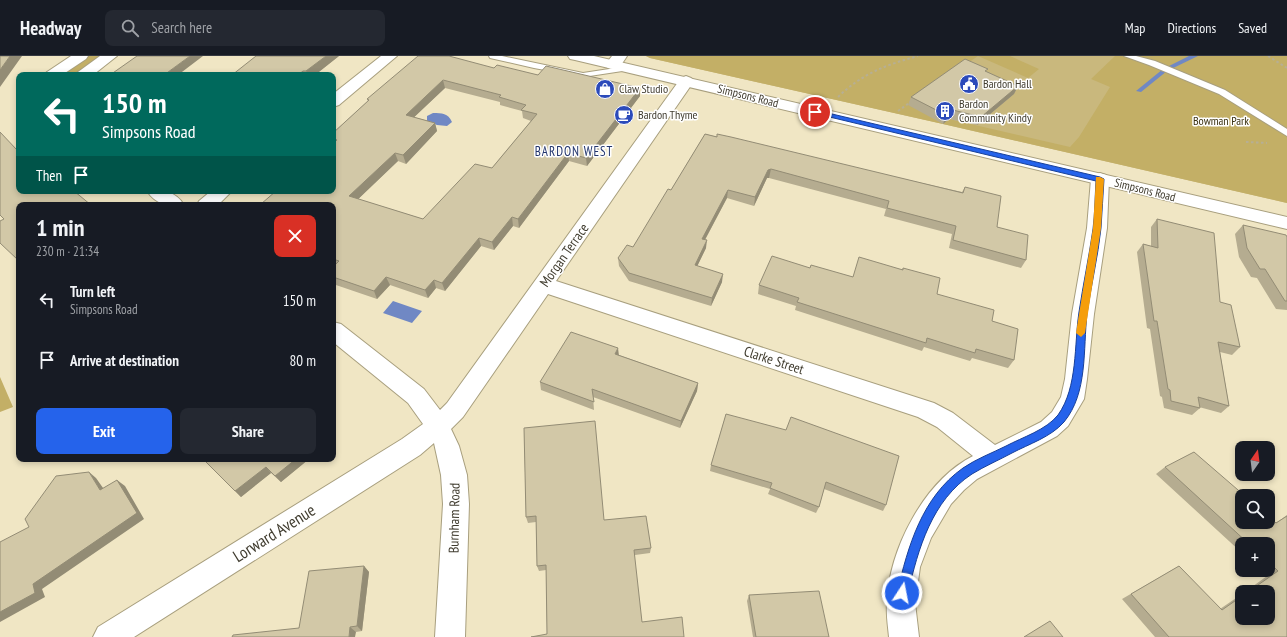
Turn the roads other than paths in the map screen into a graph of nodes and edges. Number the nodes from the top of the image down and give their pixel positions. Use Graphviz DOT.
graph roads {
  1 [pos="81,56"];
  2 [pos="110,56"];
  3 [pos="390,56"];
  4 [pos="493,56"];
  5 [pos="575,56"];
  6 [pos="1128,56"];
  7 [pos="621,63"];
  8 [pos="57,72"];
  9 [pos="87,72"];
  10 [pos="686,81"];
  11 [pos="336,100"];
  12 [pos="1287,133"];
  13 [pos="1100,179"];
  14 [pos="160,194"];
  15 [pos="219,194"];
  16 [pos="172,202"];
  17 [pos="210,202"];
  18 [pos="1287,223"];
  19 [pos="544,285"];
  20 [pos="336,332"];
  21 [pos="438,426"];
  22 [pos="994,458"];
  23 [pos="108,637"];
  24 [pos="450,637"];
  25 [pos="904,637"];
  1 -- 8 [label="street"];
  2 -- 9 [label="street"];
  3 -- 11 [label="street"];
  4 -- 7 [label="lane, Simpsons Road"];
  5 -- 7 [label="street, Simpsons Road"];
  6 -- 12 [label="lane"];
  7 -- 10 [label="street, Simpsons Road"];
  10 -- 13 [label="street, Simpsons Road"];
  10 -- 19 [label="street, Morgan Terrace"];
  13 -- 18 [label="street, Simpsons Road"];
  13 -- 22 [label="street"];
  14 -- 16 [label="street"];
  15 -- 17 [label="street"];
  19 -- 21 [label="street, Morgan Terrace"];
  19 -- 22 [label="street, Clarke Street"];
  20 -- 21 [label="street, Burnham Road"];
  21 -- 23 [label="street, Lorward Avenue"];
  21 -- 24 [label="street, Burnham Road"];
  22 -- 25 [label="street"];
}
